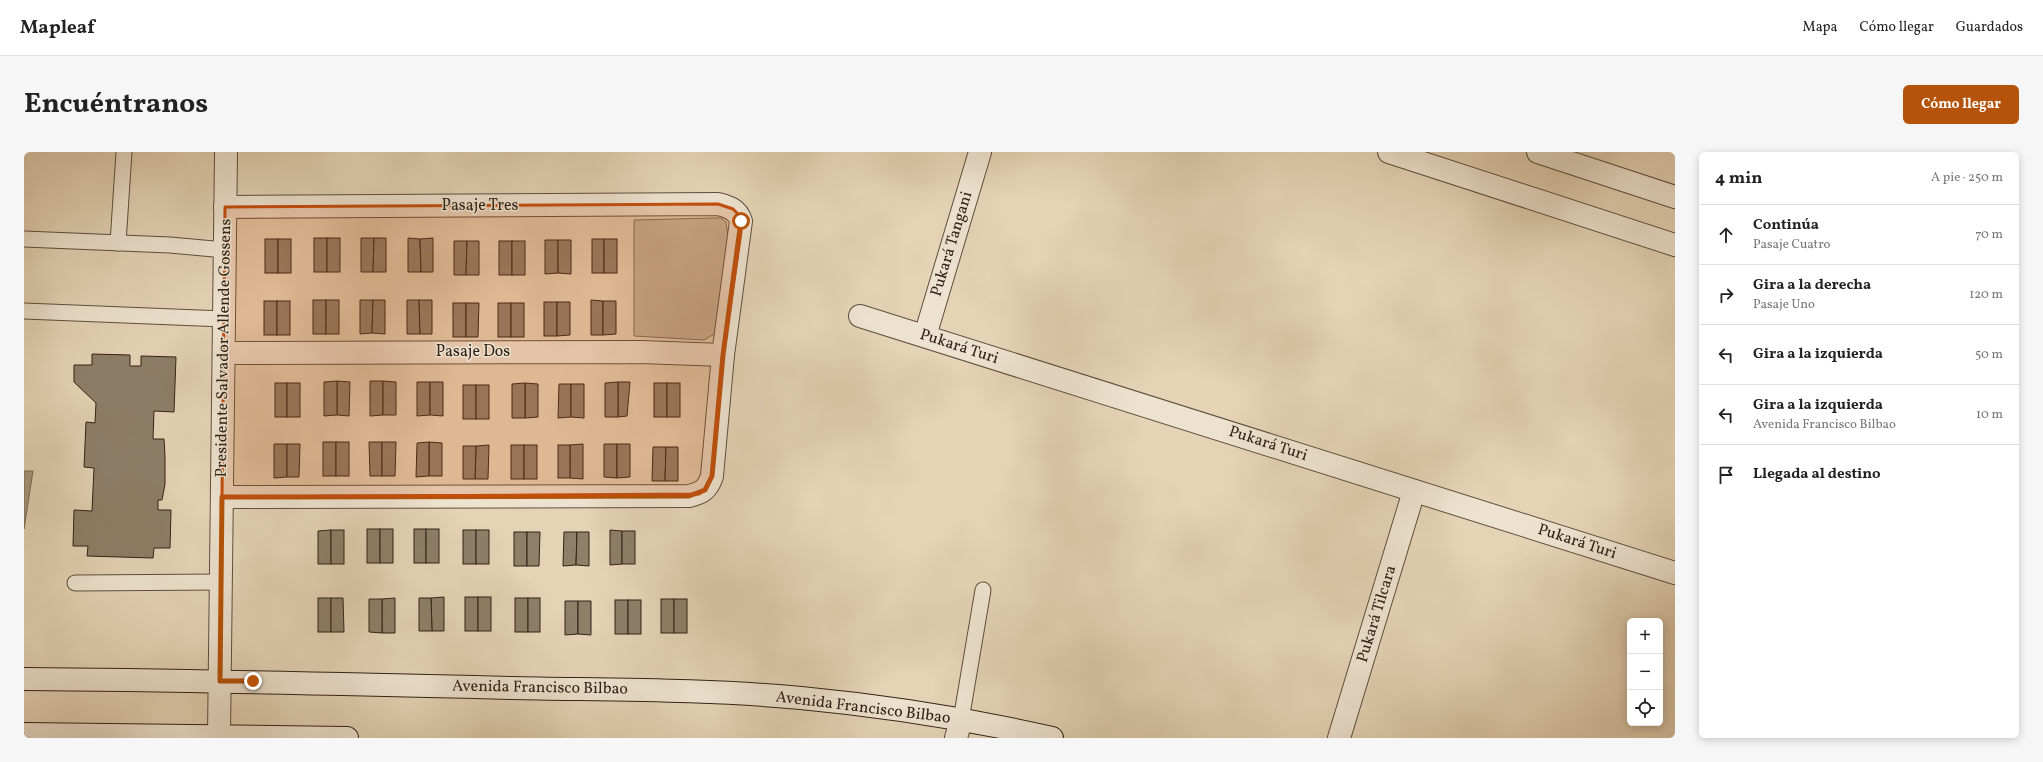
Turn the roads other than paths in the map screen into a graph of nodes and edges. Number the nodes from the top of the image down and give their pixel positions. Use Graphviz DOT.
graph roads {
  1 [pos="124,152"];
  2 [pos="226,152"];
  3 [pos="980,152"];
  4 [pos="1390,152"];
  5 [pos="1538,152"];
  6 [pos="1675,197"];
  7 [pos="225,207"];
  8 [pos="24,239"];
  9 [pos="118,243"];
  10 [pos="1675,245"];
  11 [pos="225,250"];
  12 [pos="24,311"];
  13 [pos="860,316"];
  14 [pos="224,319"];
  15 [pos="925,336"];
  16 [pos="224,353"];
  17 [pos="723,355"];
  18 [pos="1414,491"];
  19 [pos="222,497"];
  20 [pos="1675,573"];
  21 [pos="222,582"];
  22 [pos="75,583"];
  23 [pos="983,590"];
  24 [pos="24,679"];
  25 [pos="220,681"];
  26 [pos="959,729"];
  27 [pos="24,734"];
  28 [pos="219,736"];
  29 [pos="347,738"];
  30 [pos="1052,738"];
  31 [pos="1339,738"];
  1 -- 9 [label="lane"];
  2 -- 7 [label="street, Presidente Salvador Allende Gossens"];
  3 -- 15 [label="street, Pukará Tangani"];
  4 -- 10 [label="street"];
  5 -- 6 [label="street"];
  7 -- 11 [label="street, Presidente Salvador Allende Gossens"];
  7 -- 17 [label="street, Pasaje Tres"];
  8 -- 9 [label="lane"];
  9 -- 11 [label="lane"];
  11 -- 14 [label="street, Presidente Salvador Allende Gossens"];
  12 -- 14 [label="lane"];
  13 -- 15 [label="street, Pukará Turi"];
  14 -- 16 [label="street, Presidente Salvador Allende Gossens"];
  15 -- 18 [label="street, Pukará Turi"];
  16 -- 17 [label="street, Pasaje Dos"];
  16 -- 19 [label="street, Presidente Salvador Allende Gossens"];
  17 -- 19 [label="street"];
  18 -- 20 [label="street, Pukará Turi"];
  18 -- 31 [label="street, Pukará Tilcara"];
  19 -- 21 [label="street, Presidente Salvador Allende Gossens"];
  21 -- 22 [label="lane"];
  21 -- 25 [label="street, Presidente Salvador Allende Gossens"];
  23 -- 26 [label="lane"];
  24 -- 25 [label="street, Avenida Francisco Bilbao"];
  25 -- 26 [label="street, Avenida Francisco Bilbao"];
  25 -- 28 [label="street, Presidente Salvador Allende Gossens"];
  26 -- 30 [label="street, Avenida Francisco Bilbao"];
  27 -- 28 [label="street"];
  28 -- 29 [label="street"];
}
